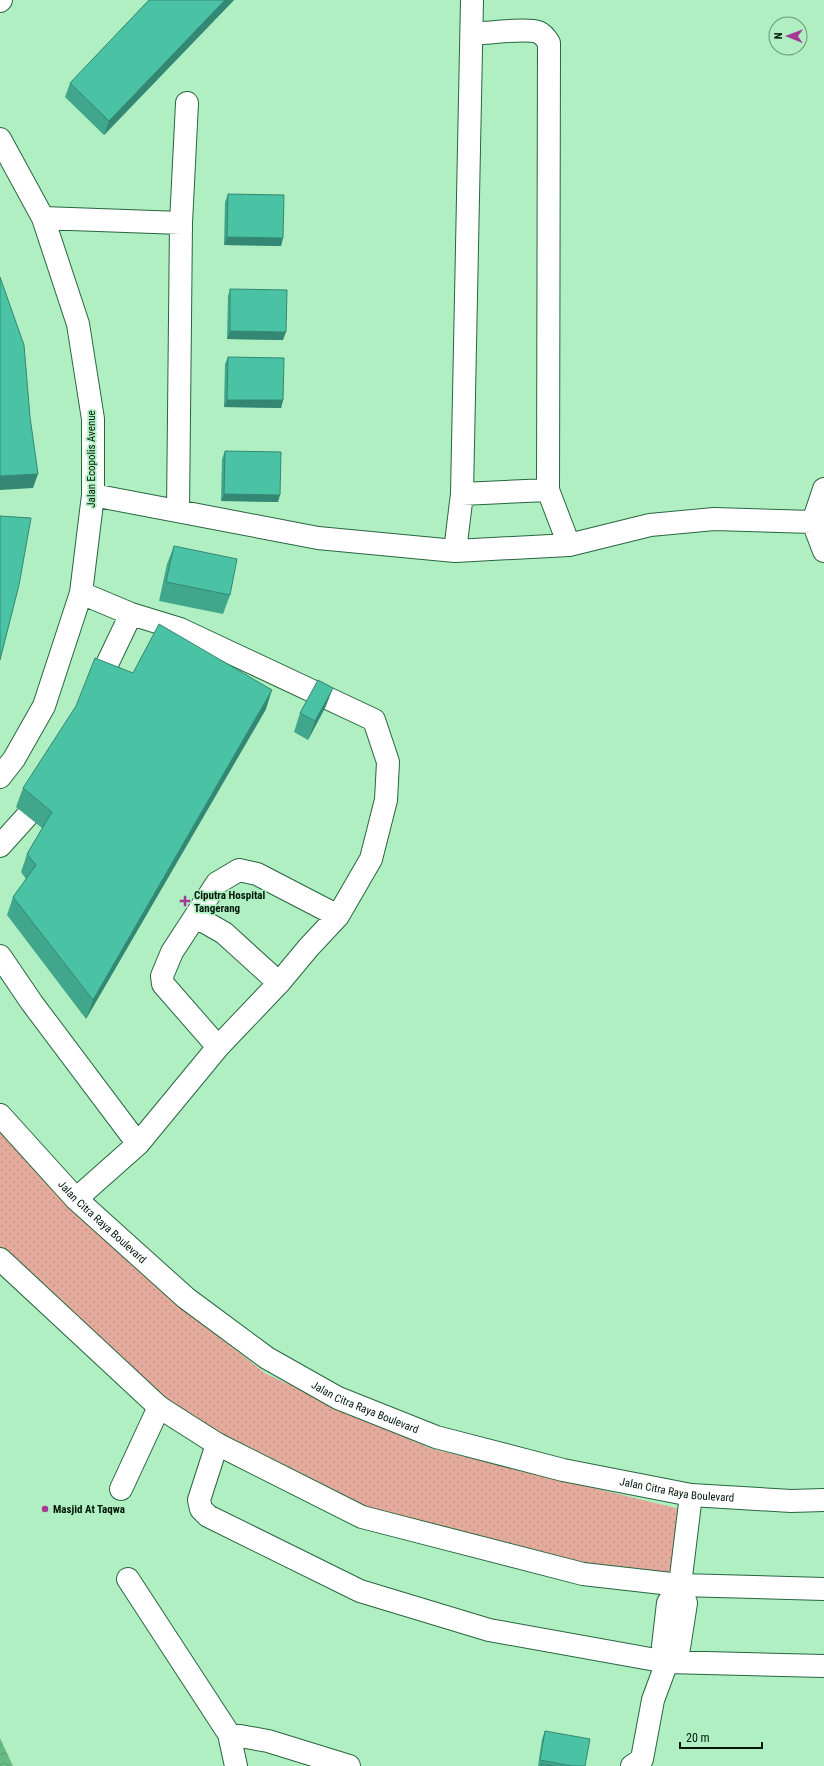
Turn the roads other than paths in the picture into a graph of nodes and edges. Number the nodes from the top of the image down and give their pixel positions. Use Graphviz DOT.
graph roads {
  1 [pos="472,0"];
  2 [pos="472,34"];
  3 [pos="187,103"];
  4 [pos="0,139"];
  5 [pos="43,218"];
  6 [pos="181,223"];
  7 [pos="548,490"];
  8 [pos="824,490"];
  9 [pos="462,494"];
  10 [pos="93,495"];
  11 [pos="178,511"];
  12 [pos="813,522"];
  13 [pos="569,545"];
  14 [pos="455,551"];
  15 [pos="824,551"];
  16 [pos="81,594"];
  17 [pos="131,614"];
  18 [pos="99,681"];
  19 [pos="0,777"];
  20 [pos="27,816"];
  21 [pos="0,846"];
  22 [pos="338,916"];
  23 [pos="196,918"];
  24 [pos="0,956"];
  25 [pos="279,983"];
  26 [pos="218,1047"];
  27 [pos="0,1115"];
  28 [pos="138,1144"];
  29 [pos="76,1199"];
  30 [pos="0,1259"];
  31 [pos="160,1407"];
  32 [pos="217,1444"];
  33 [pos="121,1489"];
  34 [pos="691,1495"];
  35 [pos="824,1500"];
  36 [pos="128,1580"];
  37 [pos="680,1585"];
  38 [pos="824,1589"];
  39 [pos="667,1662"];
  40 [pos="824,1666"];
  41 [pos="229,1734"];
  42 [pos="641,1764"];
  43 [pos="236,1766"];
  44 [pos="349,1766"];
  1 -- 2 [label="street"];
  2 -- 7 [label="street"];
  2 -- 9 [label="street"];
  3 -- 6 [label="street"];
  4 -- 5 [label="street, Jalan Ecopolis Avenue"];
  5 -- 6 [label="street"];
  5 -- 10 [label="street, Jalan Ecopolis Avenue"];
  6 -- 11 [label="street"];
  7 -- 9 [label="street"];
  7 -- 13 [label="street"];
  8 -- 12 [label="street"];
  9 -- 14 [label="street"];
  10 -- 11 [label="street"];
  10 -- 16 [label="street, Jalan Ecopolis Avenue"];
  11 -- 14 [label="street"];
  12 -- 13 [label="street"];
  12 -- 15 [label="street"];
  13 -- 14 [label="street"];
  16 -- 17 [label="street"];
  16 -- 19 [label="street, Jalan Ecopolis Avenue"];
  17 -- 18 [label="street"];
  17 -- 22 [label="street"];
  20 -- 21 [label="street"];
  22 -- 23 [label="street"];
  22 -- 25 [label="street"];
  23 -- 25 [label="street"];
  23 -- 26 [label="street"];
  24 -- 28 [label="street"];
  25 -- 26 [label="street"];
  26 -- 28 [label="street"];
  27 -- 29 [label="street, Jalan Citra Raya Boulevard"];
  28 -- 29 [label="street"];
  29 -- 34 [label="street, Jalan Citra Raya Boulevard"];
  30 -- 31 [label="street"];
  31 -- 32 [label="street"];
  31 -- 33 [label="street"];
  32 -- 37 [label="street"];
  32 -- 39 [label="street"];
  34 -- 35 [label="street, Jalan Citra Raya Boulevard"];
  34 -- 37 [label="street"];
  36 -- 41 [label="street"];
  37 -- 38 [label="street"];
  37 -- 39 [label="street"];
  39 -- 40 [label="street"];
  39 -- 42 [label="street"];
  41 -- 43 [label="street"];
  41 -- 44 [label="street"];
}
